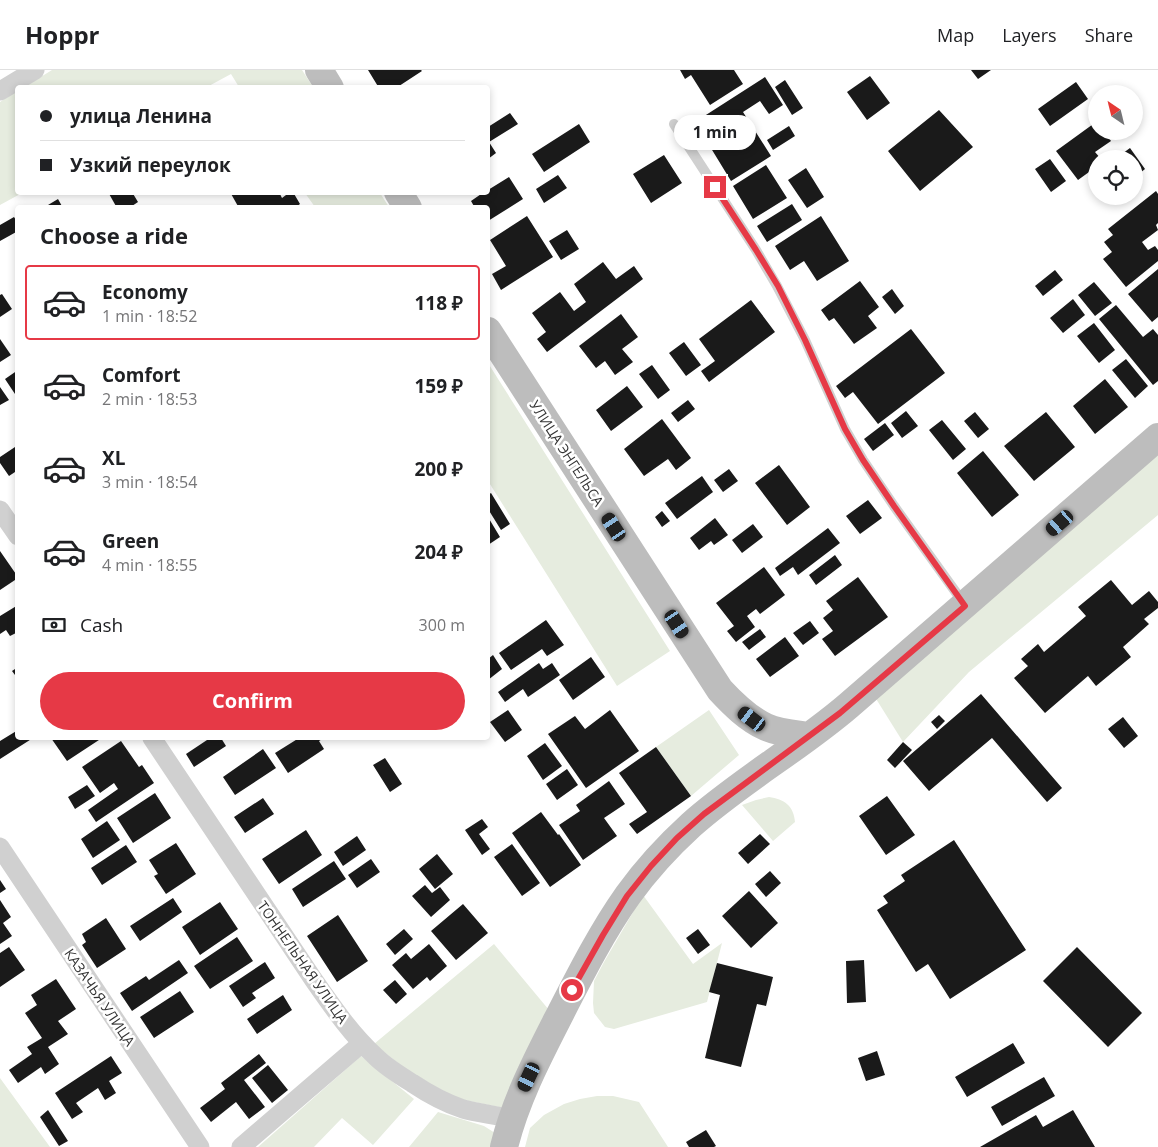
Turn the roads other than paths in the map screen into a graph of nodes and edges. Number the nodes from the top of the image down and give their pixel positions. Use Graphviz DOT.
graph roads {
  1 [pos="35,70"];
  2 [pos="319,70"];
  3 [pos="328,85"];
  4 [pos="0,91"];
  5 [pos="674,124"];
  6 [pos="490,334"];
  7 [pos="1158,437"];
  8 [pos="0,510"];
  9 [pos="15,532"];
  10 [pos="965,606"];
  11 [pos="809,736"];
  12 [pos="153,740"];
  13 [pos="0,847"];
  14 [pos="362,1043"];
  15 [pos="511,1119"];
  16 [pos="200,1147"];
  17 [pos="241,1147"];
  18 [pos="504,1147"];
  1 -- 4 [label="street"];
  2 -- 3 [label="street"];
  5 -- 10 [label="lane"];
  6 -- 11 [label="street, УЛИЦА ЭНГЕЛЬСА"];
  7 -- 10 [label="street"];
  8 -- 9 [label="street"];
  10 -- 11 [label="street"];
  11 -- 15 [label="street"];
  12 -- 14 [label="street, ТОННЕЛЬНАЯ УЛИЦА"];
  13 -- 16 [label="street, КАЗАЧЬЯ УЛИЦА"];
  14 -- 15 [label="street, ТОННЕЛЬНАЯ УЛИЦА"];
  14 -- 17 [label="street"];
  15 -- 18 [label="street"];
}
